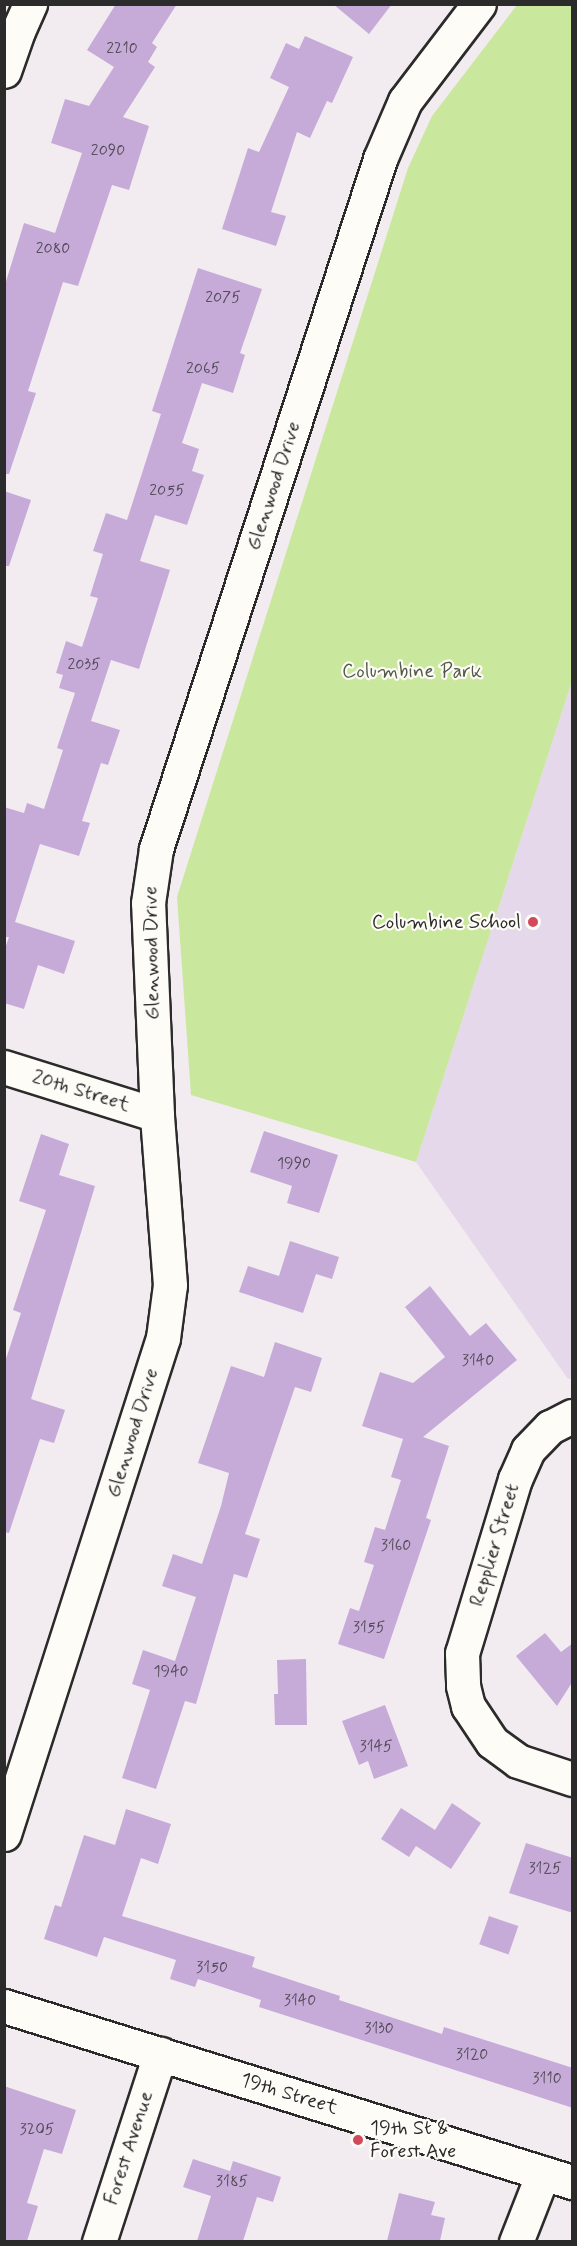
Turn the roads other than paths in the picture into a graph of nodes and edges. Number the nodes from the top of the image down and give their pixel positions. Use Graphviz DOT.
graph roads {
  1 [pos="30,4"];
  2 [pos="479,4"];
  3 [pos="4,71"];
  4 [pos="4,1067"];
  5 [pos="157,1115"];
  6 [pos="573,1416"];
  7 [pos="573,1779"];
  8 [pos="4,1834"];
  9 [pos="4,2006"];
  10 [pos="160,2054"];
  11 [pos="558,2178"];
  12 [pos="99,2241"];
  13 [pos="516,2241"];
  1 -- 3 [label="street"];
  2 -- 5 [label="street, Glenwood Drive"];
  4 -- 5 [label="street, 20th Street"];
  5 -- 8 [label="street, Glenwood Drive"];
  6 -- 7 [label="street, Repplier Street"];
  9 -- 10 [label="street, 19th Street"];
  10 -- 11 [label="street, 19th Street"];
  10 -- 12 [label="street, Forest Avenue"];
  11 -- 13 [label="street"];
}
